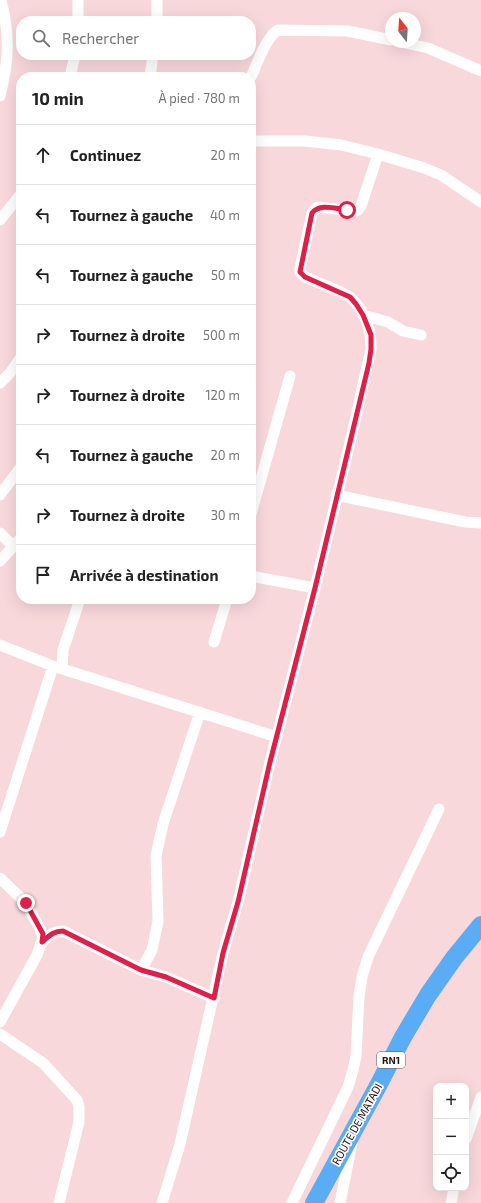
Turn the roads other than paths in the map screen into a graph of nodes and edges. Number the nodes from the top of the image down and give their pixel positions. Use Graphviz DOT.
graph roads {
  1 [pos="1,0"];
  2 [pos="78,0"];
  3 [pos="157,0"];
  4 [pos="78,16"];
  5 [pos="157,16"];
  6 [pos="385,39"];
  7 [pos="421,46"];
  8 [pos="74,60"];
  9 [pos="152,60"];
  10 [pos="481,71"];
  11 [pos="71,72"];
  12 [pos="151,72"];
  13 [pos="253,72"];
  14 [pos="1,84"];
  15 [pos="256,141"];
  16 [pos="378,154"];
  17 [pos="16,200"];
  18 [pos="481,202"];
  19 [pos="0,220"];
  20 [pos="363,315"];
  21 [pos="421,335"];
  22 [pos="16,364"];
  23 [pos="290,376"];
  24 [pos="0,383"];
  25 [pos="16,474"];
  26 [pos="0,495"];
  27 [pos="336,495"];
  28 [pos="256,496"];
  29 [pos="481,524"];
  30 [pos="0,533"];
  31 [pos="16,543"];
  32 [pos="13,546"];
  33 [pos="0,561"];
  34 [pos="256,577"];
  35 [pos="315,588"];
  36 [pos="78,604"];
  37 [pos="225,604"];
  38 [pos="214,642"];
  39 [pos="0,645"];
  40 [pos="57,667"];
  41 [pos="200,712"];
  42 [pos="277,737"];
  43 [pos="439,809"];
  44 [pos="0,832"];
  45 [pos="0,878"];
  46 [pos="481,925"];
  47 [pos="42,942"];
  48 [pos="141,970"];
  49 [pos="214,998"];
  50 [pos="0,1022"];
  51 [pos="0,1034"];
  52 [pos="481,1097"];
  53 [pos="355,1127"];
  54 [pos="469,1131"];
  55 [pos="453,1191"];
  56 [pos="59,1203"];
  57 [pos="162,1203"];
  58 [pos="292,1203"];
  59 [pos="314,1203"];
  60 [pos="340,1203"];
  61 [pos="451,1203"];
  1 -- 14 [label="street"];
  2 -- 4 [label="street"];
  3 -- 5 [label="street"];
  6 -- 13 [label="street"];
  7 -- 10 [label="street"];
  8 -- 11 [label="street"];
  9 -- 12 [label="street"];
  15 -- 16 [label="street"];
  16 -- 18 [label="street"];
  16 -- 20 [label="street"];
  17 -- 19 [label="street"];
  20 -- 21 [label="street"];
  20 -- 27 [label="street"];
  22 -- 24 [label="street"];
  23 -- 28 [label="street"];
  25 -- 26 [label="street"];
  27 -- 29 [label="street"];
  27 -- 35 [label="street"];
  30 -- 32 [label="street"];
  31 -- 32 [label="street"];
  32 -- 33 [label="street"];
  34 -- 35 [label="street"];
  35 -- 42 [label="street"];
  36 -- 40 [label="street"];
  37 -- 38 [label="street"];
  39 -- 40 [label="street"];
  40 -- 41 [label="street"];
  40 -- 44 [label="street"];
  41 -- 42 [label="street"];
  41 -- 48 [label="street"];
  42 -- 49 [label="street"];
  43 -- 58 [label="street"];
  45 -- 47 [label="street"];
  46 -- 53 [label="highway, ROUTE DE MATADI / RN1"];
  47 -- 48 [label="street"];
  47 -- 50 [label="street"];
  48 -- 49 [label="street"];
  49 -- 57 [label="street"];
  51 -- 56 [label="street"];
  52 -- 54 [label="street"];
  53 -- 59 [label="highway, ROUTE DE MATADI / RN1"];
  53 -- 60 [label="street"];
  55 -- 61 [label="street"];
}
